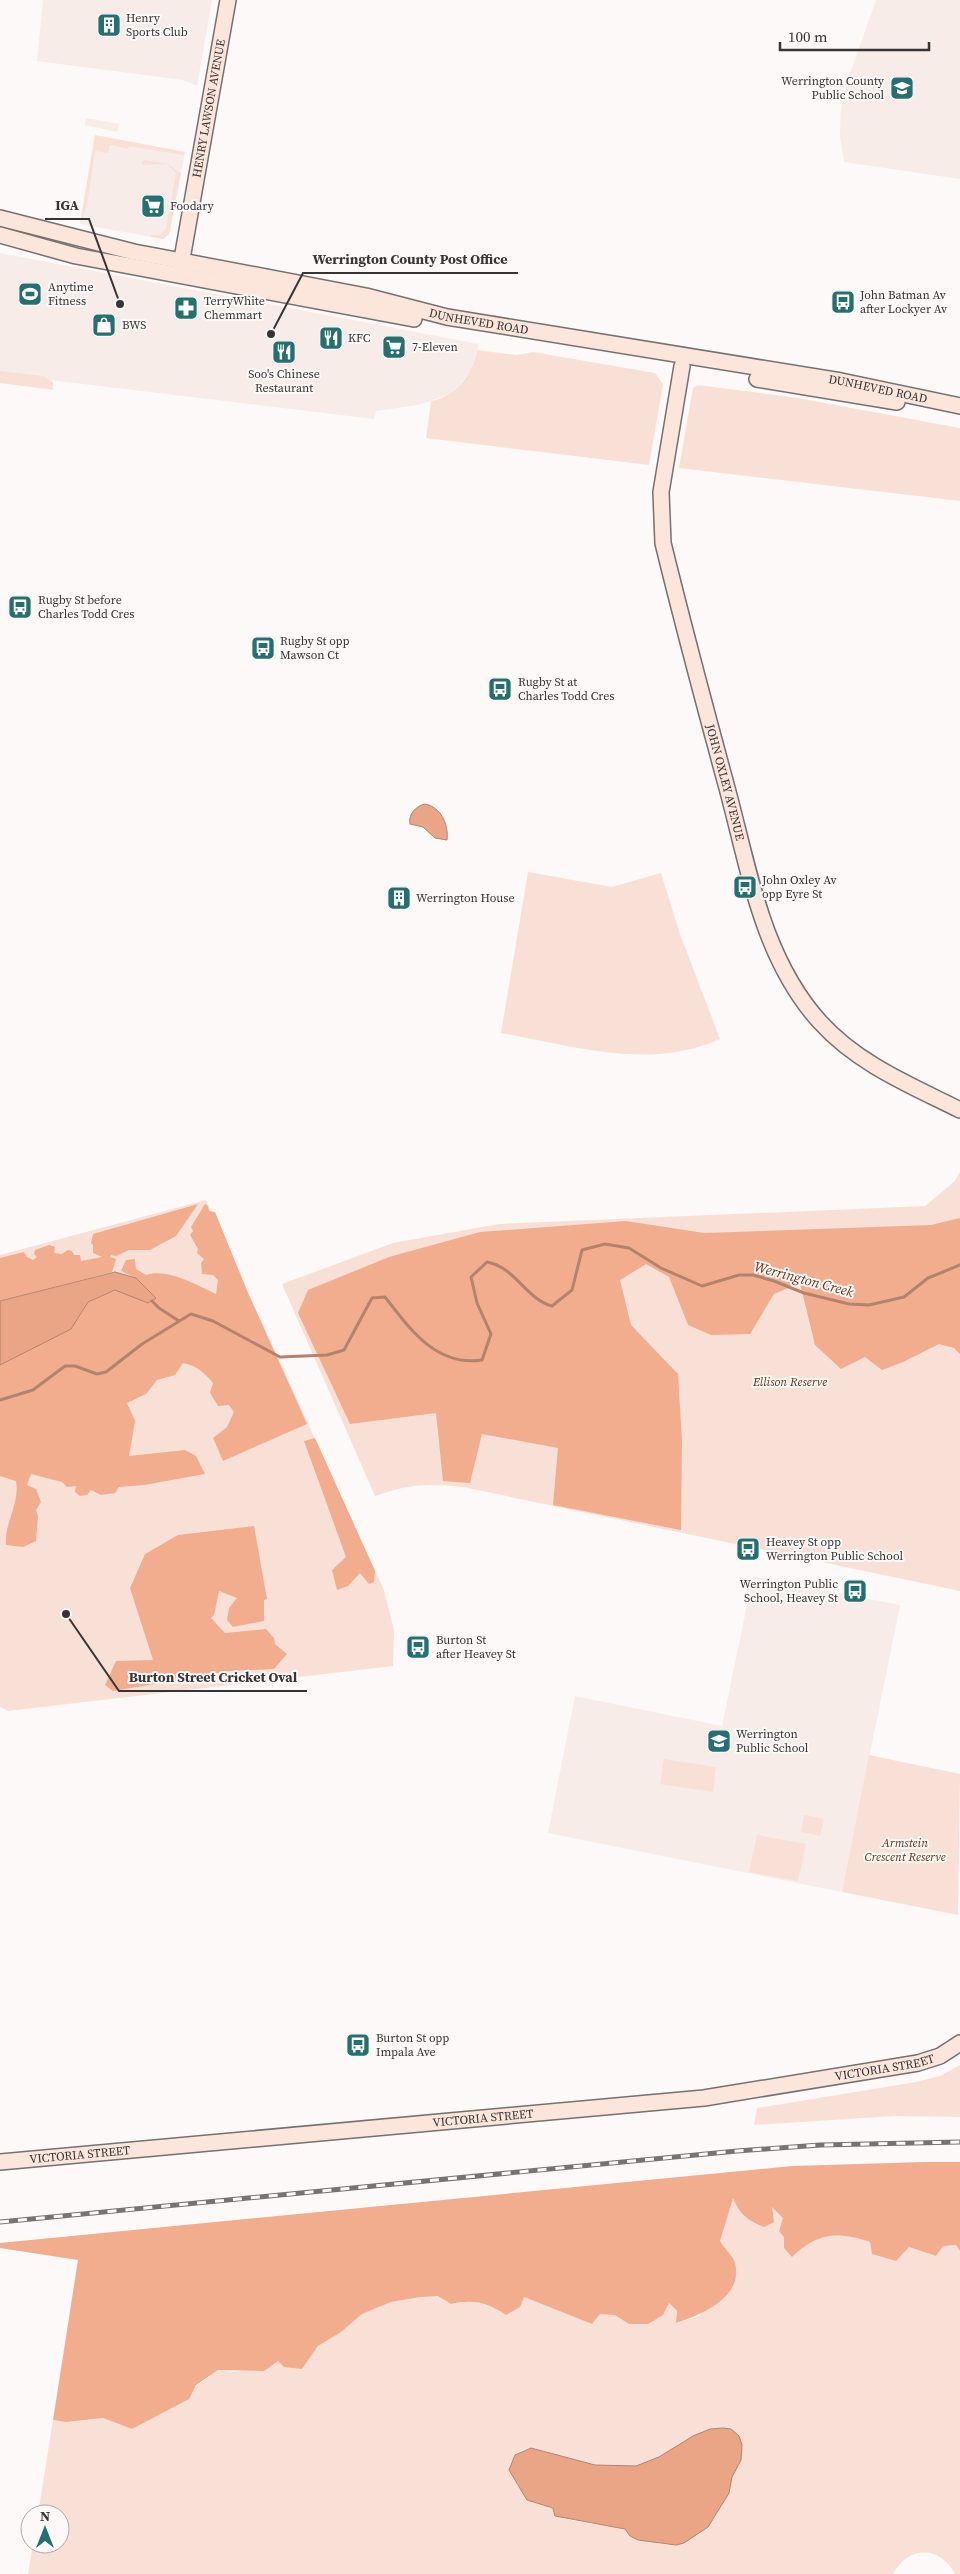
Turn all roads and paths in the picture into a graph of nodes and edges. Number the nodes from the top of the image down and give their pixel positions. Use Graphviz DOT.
graph roads {
  1 [pos="228,0"];
  2 [pos="0,218"];
  3 [pos="0,235"];
  4 [pos="0,246"];
  5 [pos="76,256"];
  6 [pos="181,260"];
  7 [pos="178,276"];
  8 [pos="305,285"];
  9 [pos="336,290"];
  10 [pos="318,301"];
  11 [pos="668,354"];
  12 [pos="699,359"];
  13 [pos="682,366"];
  14 [pos="841,381"];
  15 [pos="817,389"];
  16 [pos="865,396"];
  17 [pos="960,406"];
  18 [pos="960,414"];
  19 [pos="960,1110"];
  20 [pos="960,2044"];
  21 [pos="0,2162"];
  1 -- 6 [label="main road, HENRY LAWSON AVENUE"];
  2 -- 6 [label="main road, DUNHEVED ROAD"];
  3 -- 5 [label="main road, DUNHEVED ROAD"];
  4 -- 5 [label="main road"];
  5 -- 7 [label="main road, DUNHEVED ROAD"];
  6 -- 7 [label="main road, HENRY LAWSON AVENUE"];
  6 -- 8 [label="main road, DUNHEVED ROAD"];
  7 -- 10 [label="main road, DUNHEVED ROAD"];
  8 -- 9 [label="main road, DUNHEVED ROAD"];
  8 -- 10 [label="main road"];
  9 -- 10 [label="main road"];
  9 -- 11 [label="main road, DUNHEVED ROAD"];
  10 -- 13 [label="main road, DUNHEVED ROAD"];
  11 -- 12 [label="main road, DUNHEVED ROAD"];
  11 -- 13 [label="main road"];
  12 -- 13 [label="main road"];
  12 -- 14 [label="main road, DUNHEVED ROAD"];
  13 -- 15 [label="main road, DUNHEVED ROAD"];
  13 -- 19 [label="main road, JOHN OXLEY AVENUE"];
  14 -- 15 [label="main road"];
  14 -- 16 [label="main road"];
  14 -- 17 [label="main road, DUNHEVED ROAD"];
  15 -- 16 [label="main road, DUNHEVED ROAD"];
  16 -- 18 [label="main road, DUNHEVED ROAD"];
  20 -- 21 [label="main road, VICTORIA STREET"];
}
